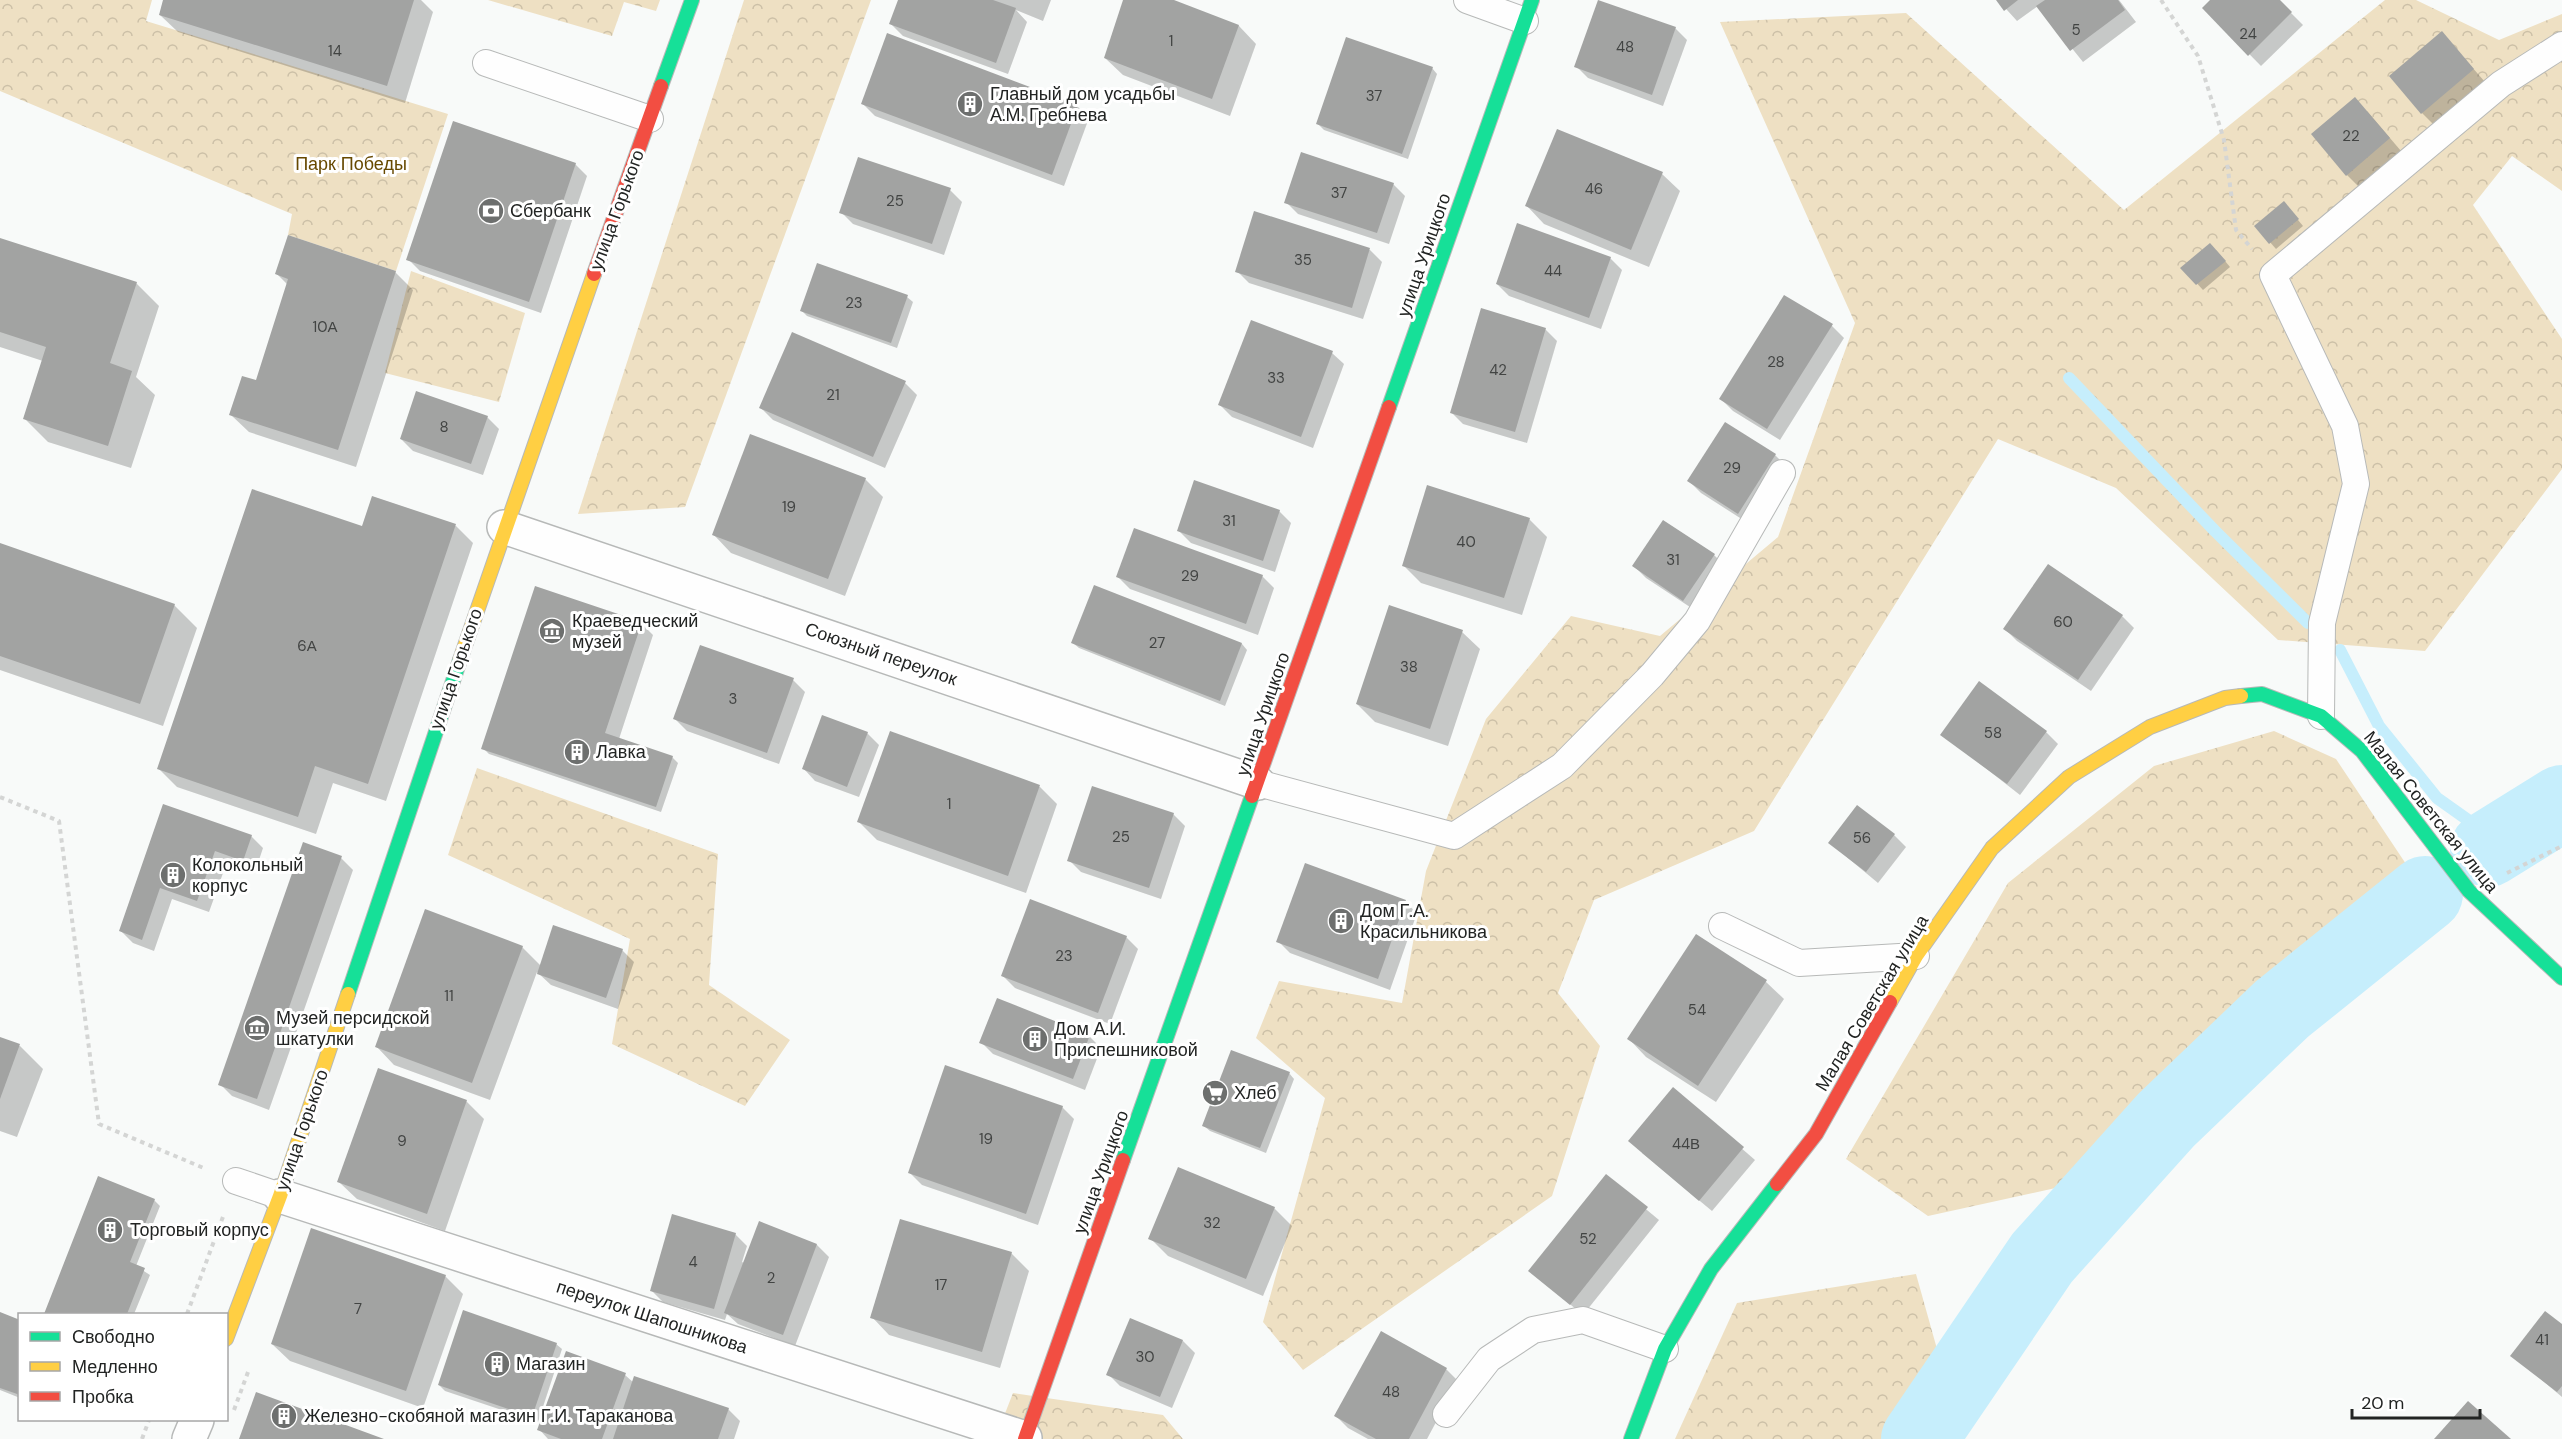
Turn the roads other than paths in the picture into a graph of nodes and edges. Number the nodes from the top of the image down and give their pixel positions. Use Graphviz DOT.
graph roads {
  1 [pos="692,0"];
  2 [pos="1467,0"];
  3 [pos="1528,10"];
  4 [pos="2562,45"];
  5 [pos="486,63"];
  6 [pos="650,119"];
  7 [pos="1782,473"];
  8 [pos="504,526"];
  9 [pos="2321,716"];
  10 [pos="1258,783"];
  11 [pos="1722,926"];
  12 [pos="1916,956"];
  13 [pos="2562,978"];
  14 [pos="236,1181"];
  15 [pos="280,1196"];
  16 [pos="228,1334"];
  17 [pos="1665,1349"];
  18 [pos="1446,1414"];
  19 [pos="196,1421"];
  20 [pos="189,1439"];
  21 [pos="1025,1439"];
  22 [pos="1631,1439"];
  1 -- 6 [label="street, улица Горького"];
  2 -- 3 [label="lane"];
  3 -- 10 [label="street, улица Урицкого"];
  4 -- 9 [label="lane"];
  5 -- 6 [label="lane"];
  6 -- 8 [label="street, улица Горького"];
  7 -- 10 [label="lane"];
  8 -- 10 [label="street, Союзный переулок"];
  8 -- 15 [label="street, улица Горького"];
  9 -- 12 [label="street, Малая Советская улица"];
  9 -- 13 [label="street, Малая Советская улица"];
  10 -- 21 [label="street, улица Урицкого"];
  11 -- 12 [label="lane"];
  12 -- 17 [label="street, Малая Советская улица"];
  14 -- 15 [label="lane"];
  15 -- 16 [label="street, улица Горького"];
  15 -- 21 [label="street, переулок Шапошникова"];
  17 -- 18 [label="lane"];
  17 -- 22 [label="street, Малая Советская улица"];
  19 -- 20 [label="street"];
}
